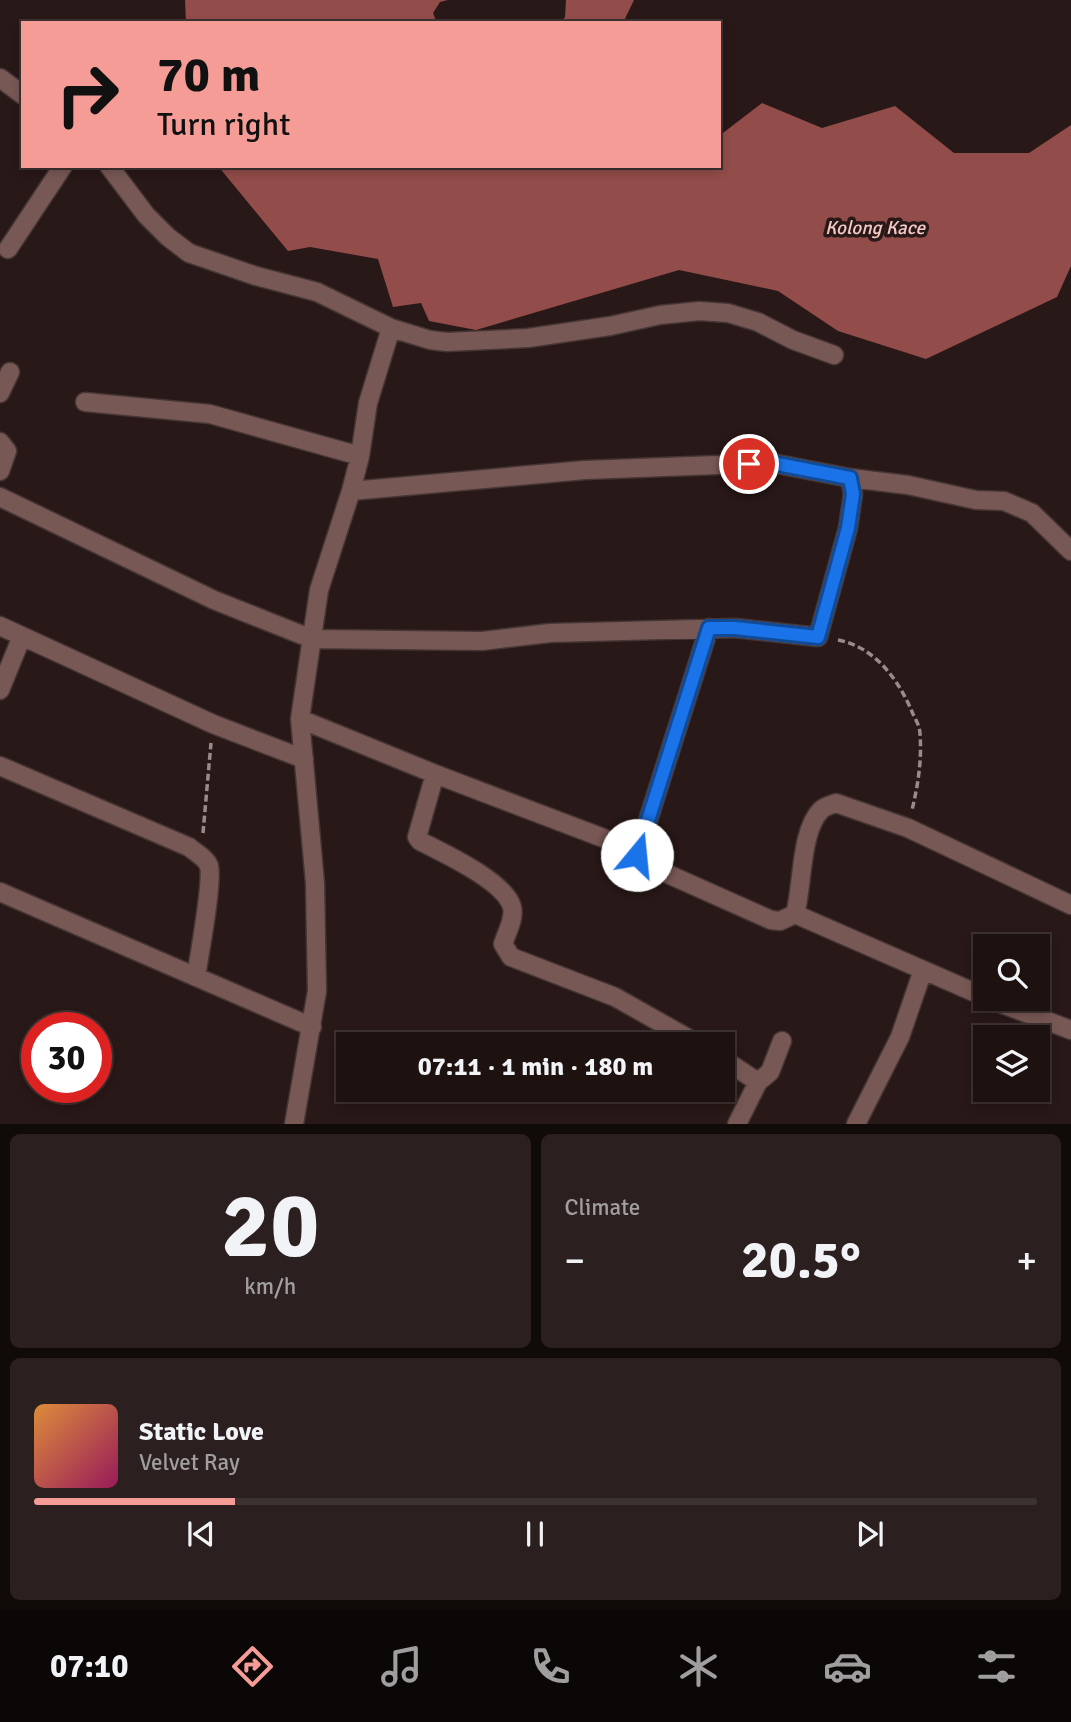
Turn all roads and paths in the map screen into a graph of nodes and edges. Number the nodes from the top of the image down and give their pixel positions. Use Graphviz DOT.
graph roads {
  1 [pos="0,78"];
  2 [pos="21,93"];
  3 [pos="62,168"];
  4 [pos="111,168"];
  5 [pos="8,249"];
  6 [pos="391,328"];
  7 [pos="834,355"];
  8 [pos="10,372"];
  9 [pos="0,393"];
  10 [pos="85,401"];
  11 [pos="0,442"];
  12 [pos="360,456"];
  13 [pos="0,471"];
  14 [pos="850,478"];
  15 [pos="351,491"];
  16 [pos="0,497"];
  17 [pos="1071,551"];
  18 [pos="0,626"];
  19 [pos="709,628"];
  20 [pos="22,636"];
  21 [pos="818,637"];
  22 [pos="312,639"];
  23 [pos="0,690"];
  24 [pos="300,719"];
  25 [pos="213,724"];
  26 [pos="304,759"];
  27 [pos="0,766"];
  28 [pos="435,775"];
  29 [pos="908,828"];
  30 [pos="637,855"];
  31 [pos="201,856"];
  32 [pos="0,892"];
  33 [pos="1071,905"];
  34 [pos="794,914"];
  35 [pos="923,970"];
  36 [pos="196,977"];
  37 [pos="973,992"];
  38 [pos="1026,1011"];
  39 [pos="1066,1024"];
  40 [pos="312,1027"];
  41 [pos="677,1032"];
  42 [pos="782,1041"];
  43 [pos="735,1067"];
  44 [pos="758,1082"];
  45 [pos="294,1124"];
  46 [pos="737,1124"];
  47 [pos="856,1124"];
  1 -- 2 [label="street"];
  3 -- 5 [label="street"];
  4 -- 6 [label="street"];
  6 -- 7 [label="street"];
  6 -- 12 [label="street"];
  8 -- 9 [label="street"];
  10 -- 12 [label="street"];
  11 -- 13 [label="street"];
  12 -- 15 [label="street"];
  14 -- 15 [label="street"];
  14 -- 17 [label="street"];
  14 -- 21 [label="street"];
  15 -- 22 [label="street"];
  16 -- 22 [label="street"];
  18 -- 20 [label="street"];
  19 -- 21 [label="street"];
  19 -- 22 [label="street"];
  19 -- 30 [label="street"];
  20 -- 23 [label="street"];
  20 -- 25 [label="street"];
  21 -- 29 [label="path"];
  22 -- 24 [label="street"];
  24 -- 26 [label="street"];
  24 -- 28 [label="street"];
  25 -- 26 [label="street"];
  25 -- 31 [label="path"];
  26 -- 40 [label="street"];
  27 -- 31 [label="street"];
  28 -- 30 [label="street"];
  28 -- 41 [label="street"];
  29 -- 33 [label="street"];
  29 -- 34 [label="street"];
  30 -- 34 [label="street"];
  31 -- 36 [label="street"];
  32 -- 36 [label="street"];
  34 -- 35 [label="street"];
  35 -- 37 [label="street"];
  35 -- 47 [label="street"];
  36 -- 40 [label="street"];
  38 -- 39 [label="street"];
  40 -- 45 [label="street"];
  42 -- 44 [label="street"];
  43 -- 44 [label="street"];
  44 -- 46 [label="street"];
}
